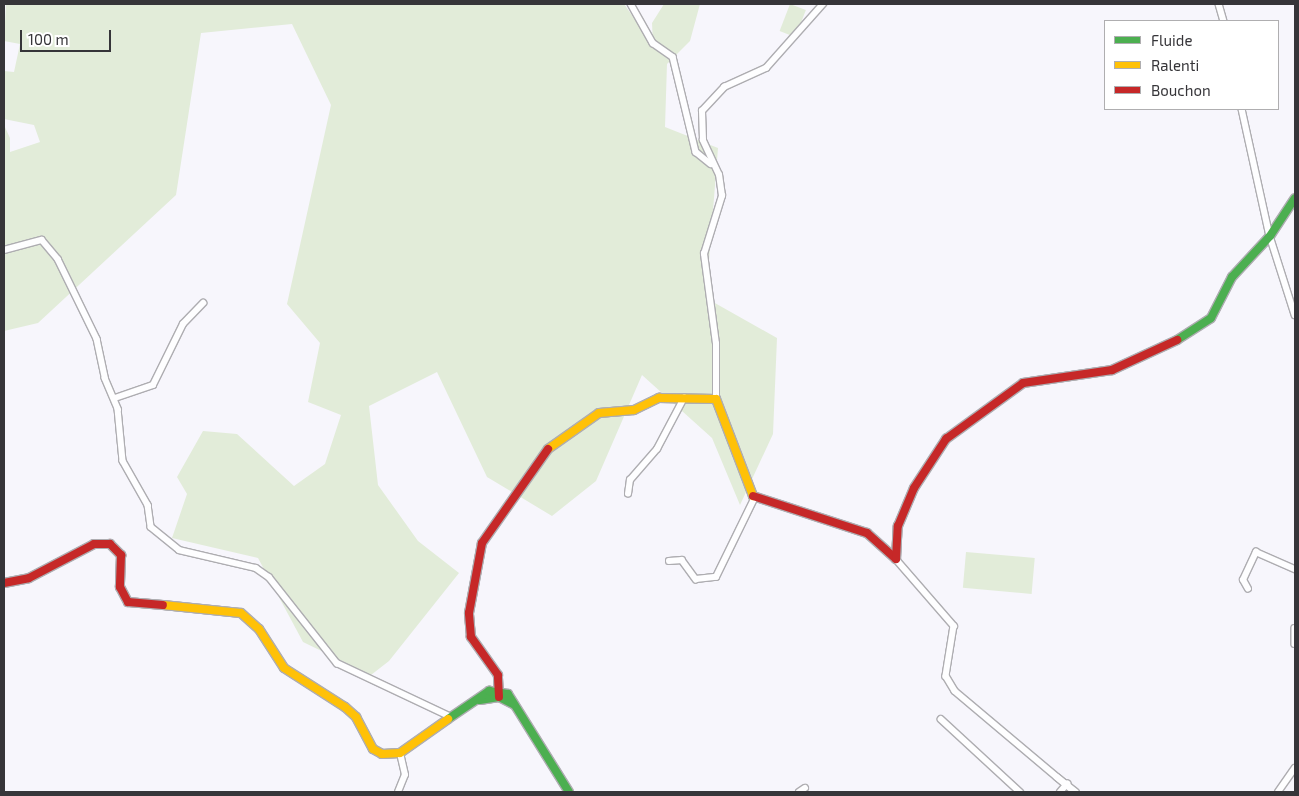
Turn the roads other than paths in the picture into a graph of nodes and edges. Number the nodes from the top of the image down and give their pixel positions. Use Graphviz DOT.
graph roads {
  1 [pos="631,4"];
  2 [pos="823,4"];
  3 [pos="1220,4"];
  4 [pos="1224,20"];
  5 [pos="1242,110"];
  6 [pos="713,165"];
  7 [pos="1295,198"];
  8 [pos="1270,236"];
  9 [pos="4,250"];
  10 [pos="203,303"];
  11 [pos="1295,315"];
  12 [pos="115,398"];
  13 [pos="684,398"];
  14 [pos="716,399"];
  15 [pos="628,494"];
  16 [pos="754,499"];
  17 [pos="896,559"];
  18 [pos="669,561"];
  19 [pos="1295,569"];
  20 [pos="4,583"];
  21 [pos="1248,589"];
  22 [pos="1295,628"];
  23 [pos="1295,644"];
  24 [pos="499,693"];
  25 [pos="452,717"];
  26 [pos="941,719"];
  27 [pos="400,753"];
  28 [pos="1295,768"];
  29 [pos="1066,784"];
  30 [pos="805,788"];
  31 [pos="398,792"];
  32 [pos="569,792"];
  33 [pos="799,792"];
  34 [pos="1020,792"];
  35 [pos="1060,792"];
  36 [pos="1076,792"];
  37 [pos="1278,792"];
  1 -- 6 [label="street"];
  2 -- 6 [label="street"];
  3 -- 4 [label="street"];
  5 -- 8 [label="street"];
  6 -- 14 [label="street"];
  7 -- 8 [label="street"];
  8 -- 11 [label="street"];
  8 -- 17 [label="street"];
  9 -- 12 [label="street"];
  10 -- 12 [label="street"];
  12 -- 25 [label="street"];
  13 -- 14 [label="street"];
  13 -- 15 [label="street"];
  13 -- 24 [label="street"];
  14 -- 16 [label="street"];
  16 -- 17 [label="street"];
  16 -- 18 [label="street"];
  17 -- 29 [label="street"];
  19 -- 21 [label="street"];
  20 -- 27 [label="street"];
  22 -- 23 [label="street"];
  24 -- 25 [label="street"];
  24 -- 32 [label="street"];
  25 -- 27 [label="street"];
  26 -- 34 [label="street"];
  27 -- 31 [label="street"];
  28 -- 37 [label="street"];
  29 -- 35 [label="street"];
  29 -- 36 [label="street"];
  30 -- 33 [label="street"];
}
